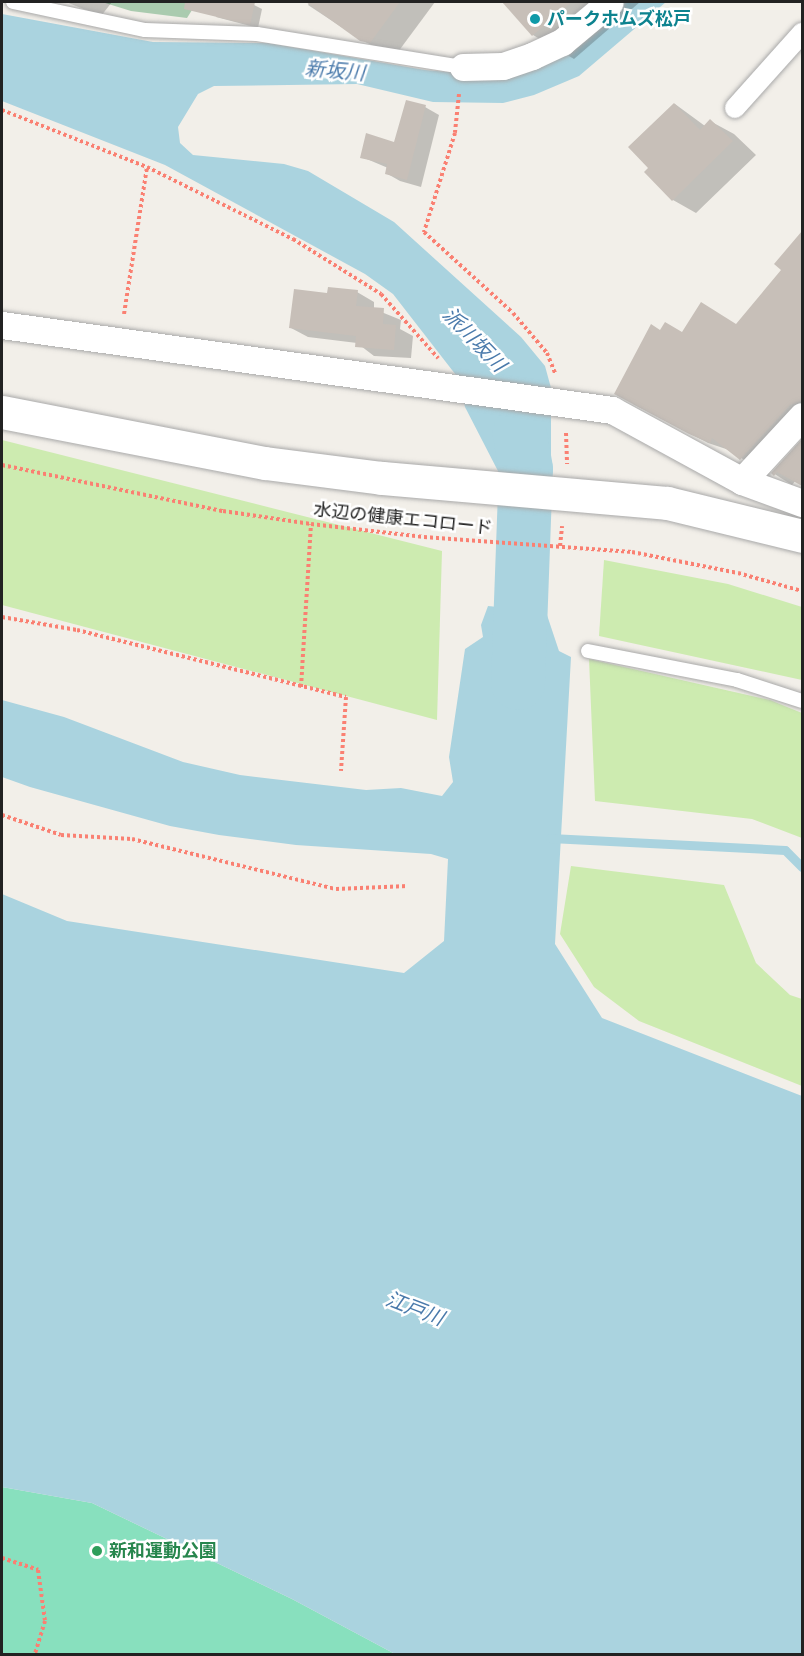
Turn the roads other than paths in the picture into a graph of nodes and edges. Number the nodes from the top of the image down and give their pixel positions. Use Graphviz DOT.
graph roads {
  1 [pos="13,2"];
  2 [pos="610,2"];
  3 [pos="802,33"];
  4 [pos="463,67"];
  5 [pos="735,108"];
  6 [pos="2,324"];
  7 [pos="2,412"];
  8 [pos="802,416"];
  9 [pos="742,481"];
  10 [pos="802,503"];
  11 [pos="802,536"];
  12 [pos="588,651"];
  13 [pos="802,701"];
  1 -- 4 [label="lane"];
  2 -- 4 [label="street"];
  3 -- 5 [label="street"];
  6 -- 9 [label="street"];
  7 -- 11 [label="street"];
  8 -- 9 [label="street"];
  9 -- 10 [label="street"];
  12 -- 13 [label="lane"];
}
